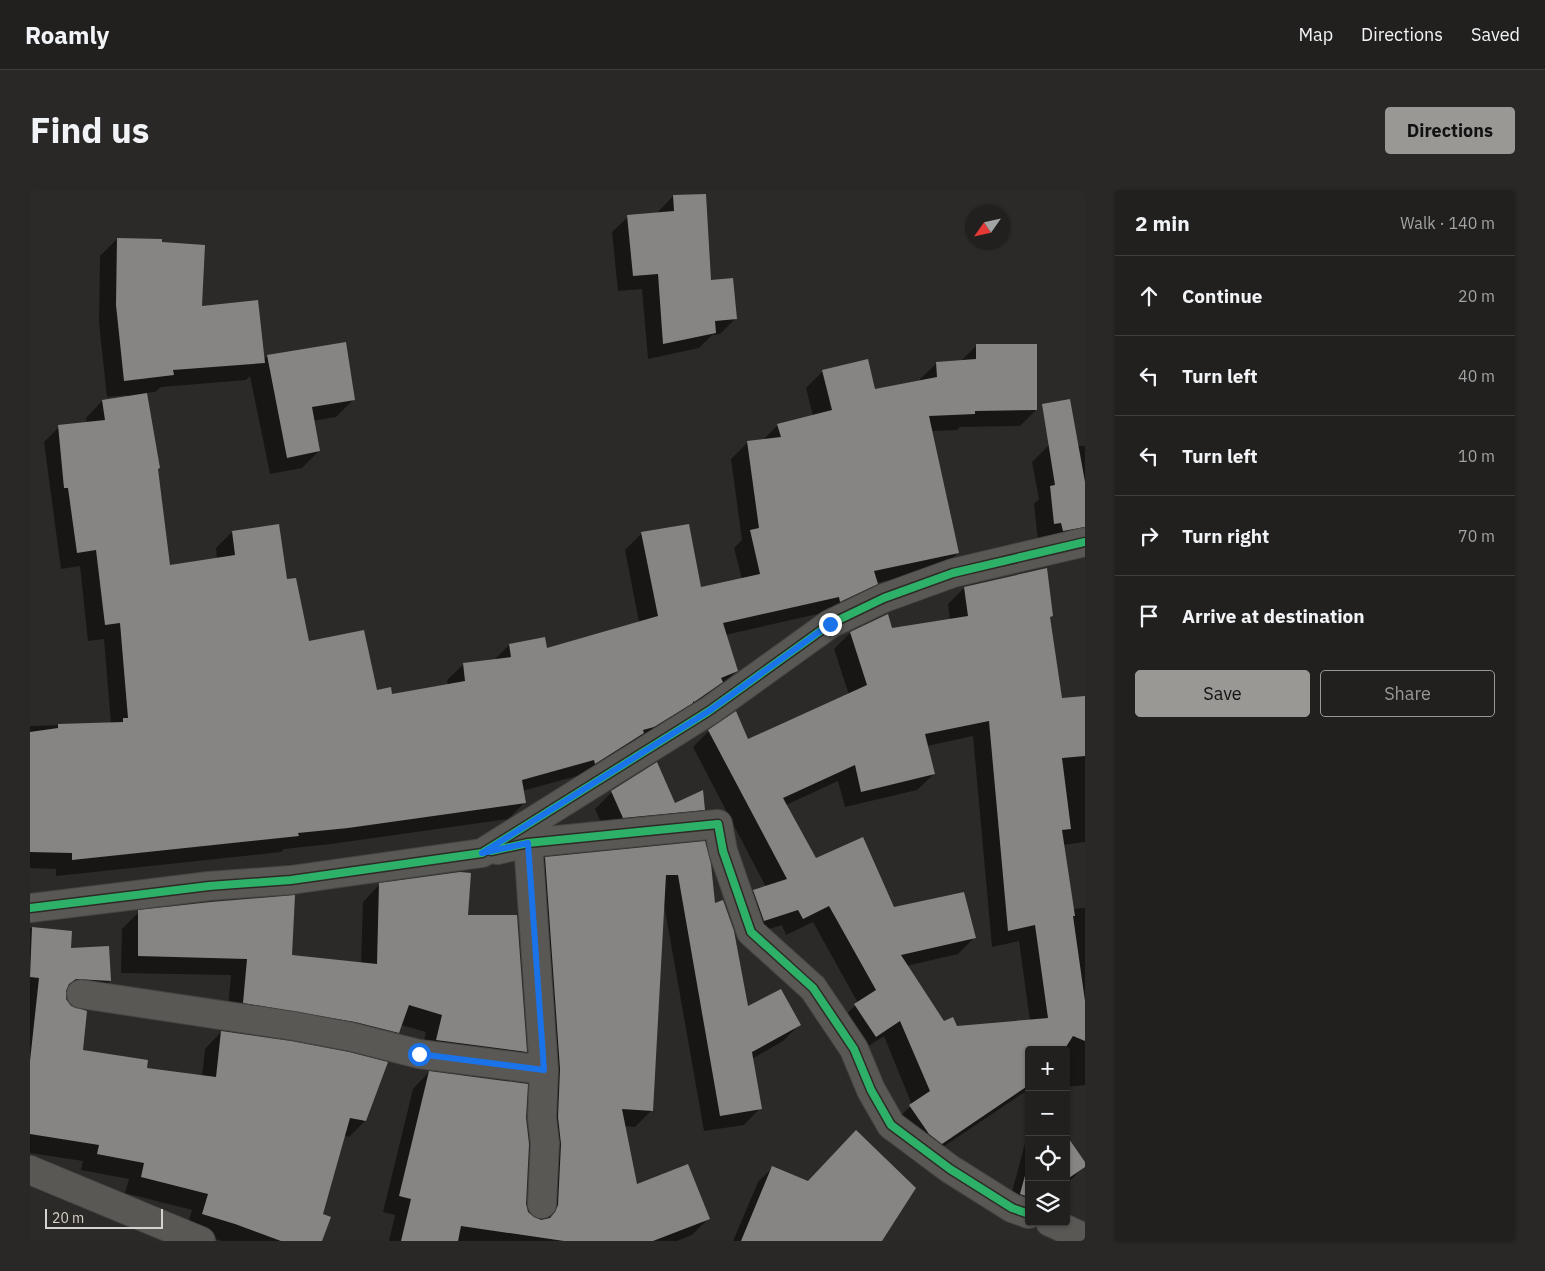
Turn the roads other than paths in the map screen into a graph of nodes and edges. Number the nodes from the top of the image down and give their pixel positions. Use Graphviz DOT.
graph roads {
  1 [pos="1085,542"];
  2 [pos="528,843"];
  3 [pos="482,853"];
  4 [pos="30,908"];
  5 [pos="81,994"];
  6 [pos="544,1070"];
  7 [pos="30,1170"];
  8 [pos="542,1204"];
  9 [pos="1025,1213"];
  10 [pos="1059,1226"];
  11 [pos="1085,1238"];
  12 [pos="201,1241"];
  1 -- 3 [label="street"];
  2 -- 3 [label="street"];
  2 -- 6 [label="street"];
  2 -- 9 [label="street"];
  3 -- 4 [label="street"];
  5 -- 6 [label="street"];
  6 -- 8 [label="street"];
  7 -- 12 [label="street"];
  10 -- 11 [label="street"];
}
